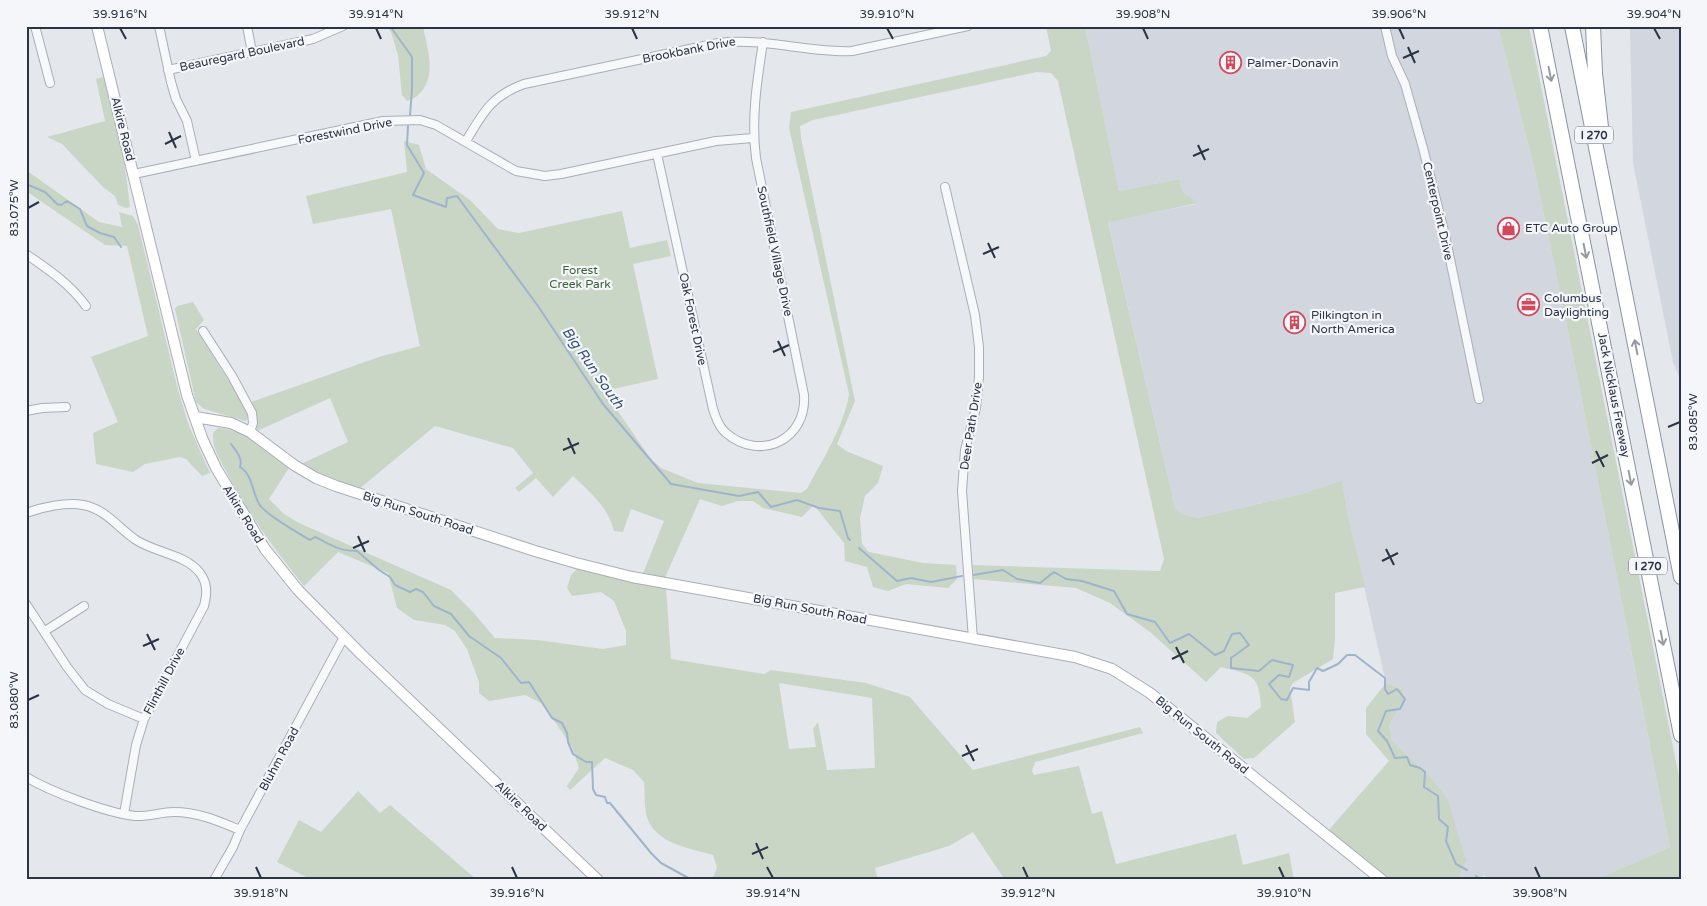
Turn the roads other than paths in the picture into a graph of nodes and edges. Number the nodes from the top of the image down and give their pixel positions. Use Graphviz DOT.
graph roads {
  1 [pos="35,26"];
  2 [pos="97,26"];
  3 [pos="159,26"];
  4 [pos="247,26"];
  5 [pos="343,26"];
  6 [pos="968,26"];
  7 [pos="1385,26"];
  8 [pos="1540,26"];
  9 [pos="1572,26"];
  10 [pos="1593,26"];
  11 [pos="763,42"];
  12 [pos="252,52"];
  13 [pos="168,70"];
  14 [pos="50,83"];
  15 [pos="753,138"];
  16 [pos="466,141"];
  17 [pos="657,154"];
  18 [pos="196,161"];
  19 [pos="134,174"];
  20 [pos="944,187"];
  21 [pos="1616,244"];
  22 [pos="26,254"];
  23 [pos="86,306"];
  24 [pos="203,331"];
  25 [pos="1478,398"];
  26 [pos="66,407"];
  27 [pos="26,411"];
  28 [pos="195,417"];
  29 [pos="250,432"];
  30 [pos="772,444"];
  31 [pos="26,514"];
  32 [pos="1681,577"];
  33 [pos="26,604"];
  34 [pos="84,606"];
  35 [pos="45,632"];
  36 [pos="344,638"];
  37 [pos="973,639"];
  38 [pos="144,719"];
  39 [pos="1681,736"];
  40 [pos="26,777"];
  41 [pos="124,814"];
  42 [pos="240,830"];
  43 [pos="214,880"];
  44 [pos="598,880"];
  45 [pos="1382,880"];
  1 -- 14 [label="street"];
  2 -- 19 [label="street, Alkire Road"];
  3 -- 13 [label="street"];
  4 -- 12 [label="street"];
  5 -- 12 [label="street, Beauregard Boulevard"];
  6 -- 11 [label="street, Brookbank Drive"];
  7 -- 25 [label="street, Centerpoint Drive"];
  8 -- 39 [label="highway, Jack Nicklaus Freeway / I 270, one-way"];
  9 -- 21 [label="highway, I 270"];
  10 -- 21 [label="highway"];
  11 -- 15 [label="street, Southfield Village Drive"];
  11 -- 16 [label="street, Brookbank Drive"];
  12 -- 13 [label="street, Beauregard Boulevard"];
  13 -- 18 [label="street"];
  15 -- 17 [label="street, Forestwind Drive"];
  15 -- 30 [label="street, Southfield Village Drive"];
  16 -- 17 [label="street, Forestwind Drive"];
  16 -- 18 [label="street, Forestwind Drive"];
  17 -- 30 [label="street, Oak Forest Drive"];
  18 -- 19 [label="street, Forestwind Drive"];
  19 -- 28 [label="street, Alkire Road"];
  20 -- 37 [label="street, Deer Path Drive"];
  32 -- 21 [label="highway, I 270, one-way"];
  22 -- 23 [label="street"];
  24 -- 29 [label="street"];
  26 -- 27 [label="street"];
  28 -- 29 [label="street, Big Run South Road"];
  28 -- 36 [label="street, Alkire Road"];
  29 -- 37 [label="street, Big Run South Road"];
  31 -- 38 [label="street, Flinthill Drive"];
  33 -- 35 [label="street"];
  34 -- 35 [label="street"];
  35 -- 38 [label="street"];
  36 -- 42 [label="street, Bluhm Road"];
  36 -- 44 [label="street, Alkire Road"];
  37 -- 45 [label="street, Big Run South Road"];
  38 -- 41 [label="street, Flinthill Drive"];
  40 -- 41 [label="street"];
  41 -- 42 [label="street"];
  42 -- 43 [label="street, Bluhm Road"];
}
